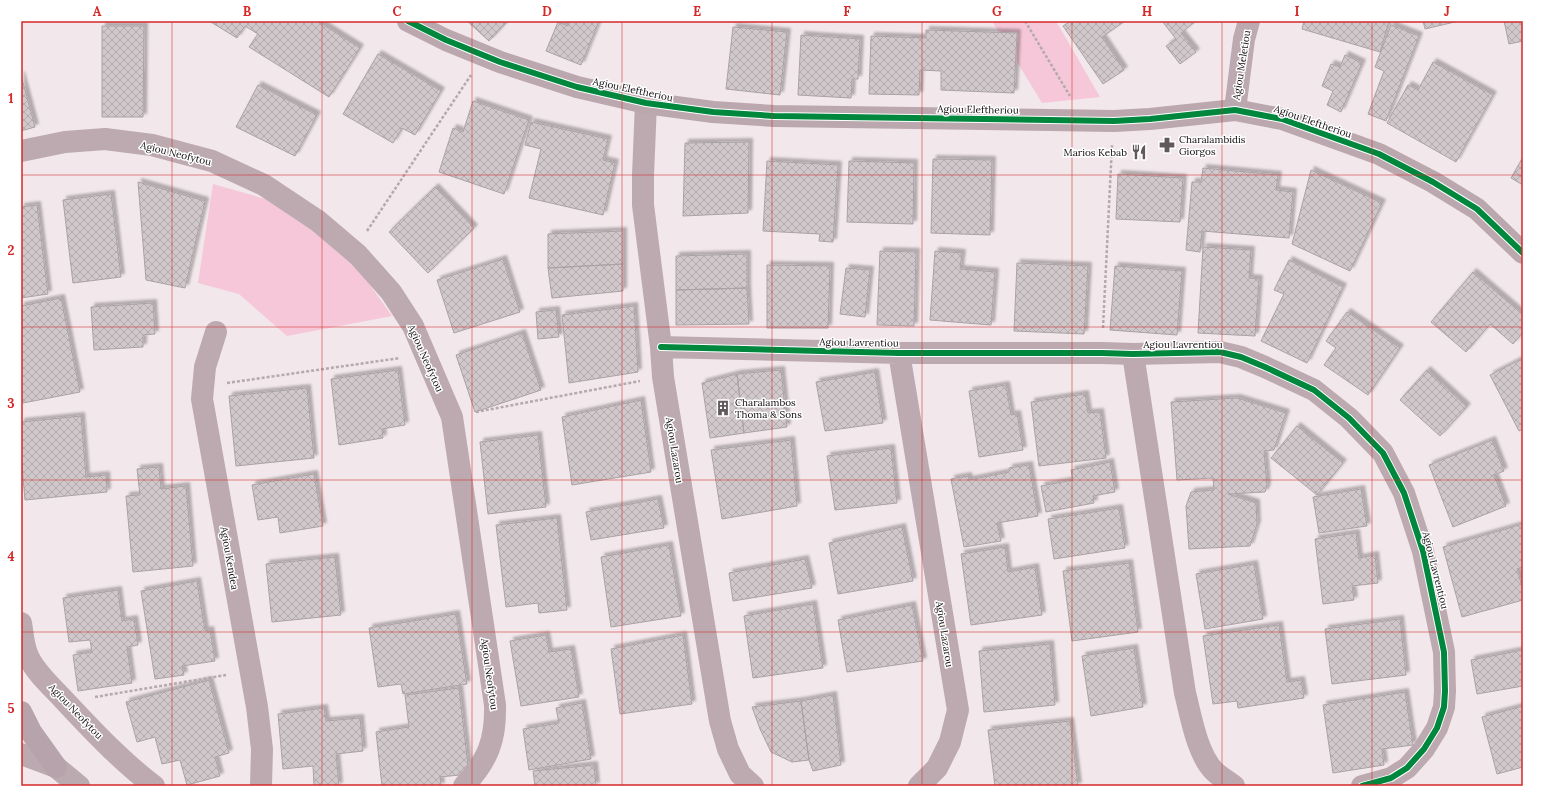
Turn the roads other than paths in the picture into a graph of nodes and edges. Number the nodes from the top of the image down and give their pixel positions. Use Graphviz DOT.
graph roads {
  1 [pos="408,21"];
  2 [pos="1249,21"];
  3 [pos="646,104"];
  4 [pos="1235,110"];
  5 [pos="21,151"];
  6 [pos="1523,253"];
  7 [pos="216,332"];
  8 [pos="661,347"];
  9 [pos="900,353"];
  10 [pos="1133,354"];
  11 [pos="21,623"];
  12 [pos="21,712"];
  13 [pos="21,754"];
  14 [pos="56,767"];
  15 [pos="79,786"];
  16 [pos="154,786"];
  17 [pos="261,786"];
  18 [pos="464,786"];
  19 [pos="753,786"];
  20 [pos="919,786"];
  21 [pos="1234,786"];
  22 [pos="1362,786"];
  1 -- 3 [label="street, Agiou Eleftheriou"];
  2 -- 4 [label="street, Agiou Meletiou"];
  3 -- 4 [label="street, Agiou Eleftheriou"];
  3 -- 8 [label="street, Agiou Lazarou"];
  4 -- 6 [label="street, Agiou Eleftheriou"];
  5 -- 18 [label="street, Agiou Neofytou"];
  7 -- 17 [label="street, Agiou Kendea"];
  8 -- 9 [label="street, Agiou Lavrentiou"];
  8 -- 19 [label="street, Agiou Lazarou"];
  9 -- 10 [label="street, Agiou Lavrentiou"];
  9 -- 20 [label="street, Agiou Lazarou"];
  10 -- 21 [label="street, Agiou Lavrentiou"];
  10 -- 22 [label="street, Agiou Lavrentiou"];
  11 -- 16 [label="street, Agiou Neofytou"];
  12 -- 14 [label="highway"];
  13 -- 14 [label="main road"];
  14 -- 15 [label="main road"];
}
